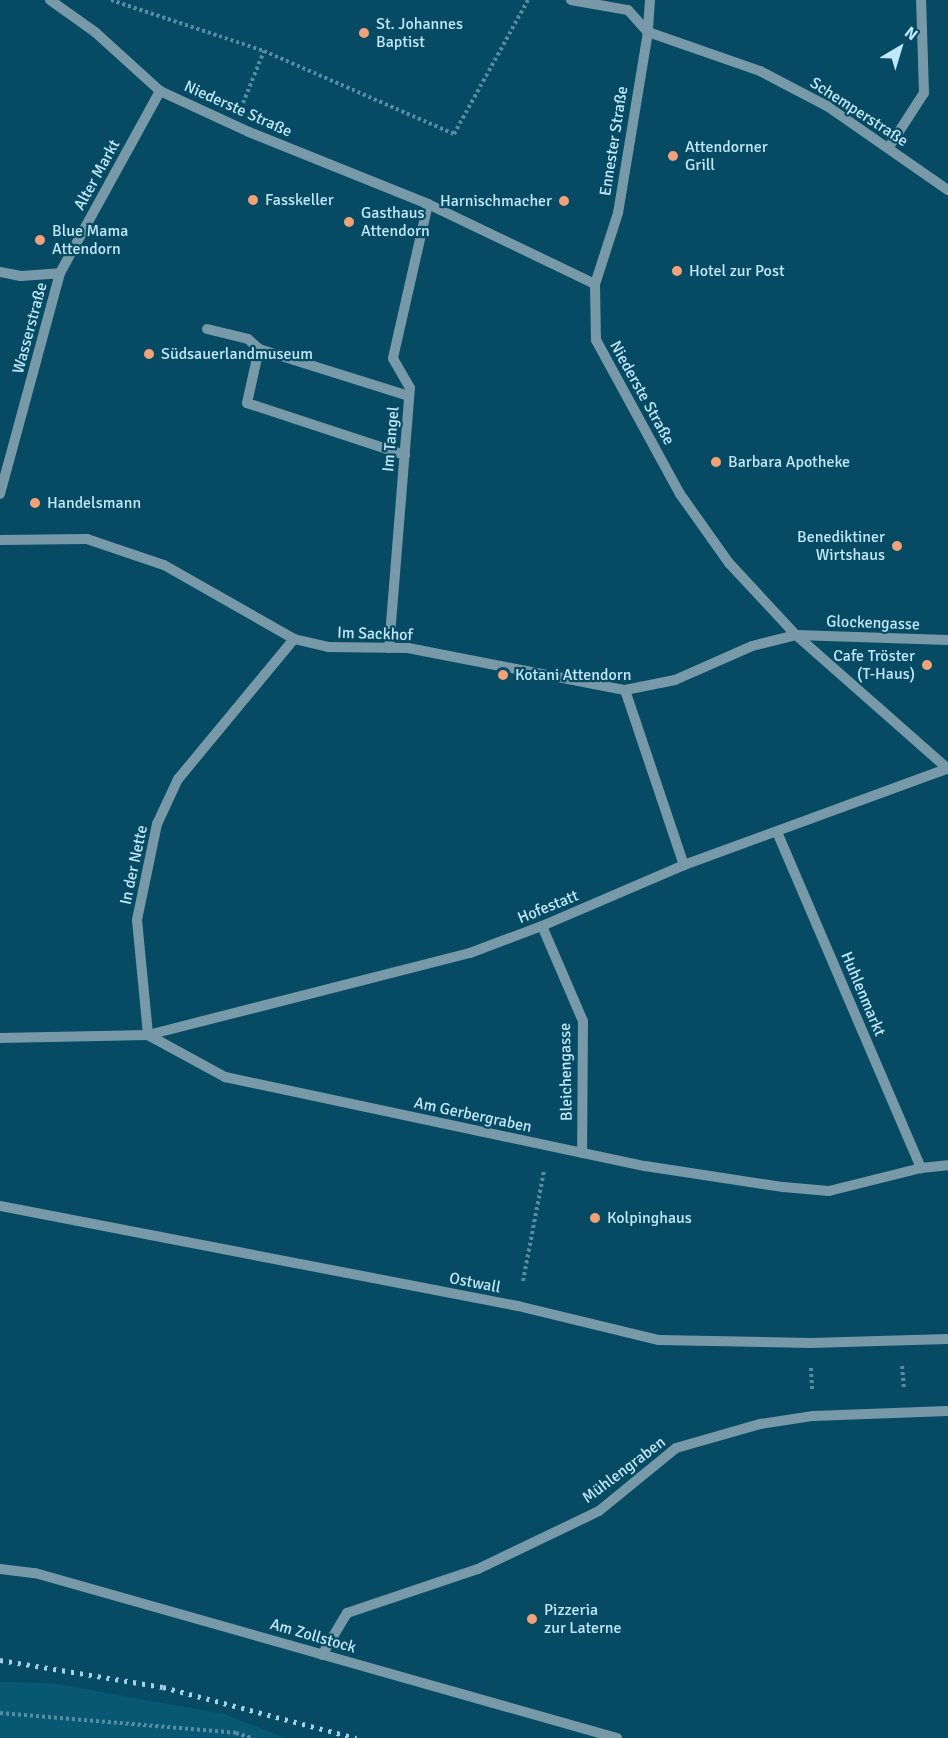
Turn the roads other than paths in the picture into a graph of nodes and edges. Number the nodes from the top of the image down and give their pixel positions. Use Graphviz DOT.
graph roads {
  1 [pos="50,0"];
  2 [pos="572,0"];
  3 [pos="650,0"];
  4 [pos="921,0"];
  5 [pos="648,32"];
  6 [pos="160,91"];
  7 [pos="889,147"];
  8 [pos="948,190"];
  9 [pos="428,204"];
  10 [pos="0,272"];
  11 [pos="60,273"];
  12 [pos="595,284"];
  13 [pos="207,329"];
  14 [pos="259,349"];
  15 [pos="410,396"];
  16 [pos="405,455"];
  17 [pos="0,494"];
  18 [pos="0,540"];
  19 [pos="796,635"];
  20 [pos="294,639"];
  21 [pos="948,640"];
  22 [pos="389,648"];
  23 [pos="625,690"];
  24 [pos="947,769"];
  25 [pos="777,832"];
  26 [pos="684,865"];
  27 [pos="542,926"];
  28 [pos="148,1035"];
  29 [pos="0,1038"];
  30 [pos="582,1153"];
  31 [pos="948,1165"];
  32 [pos="921,1168"];
  33 [pos="0,1206"];
  34 [pos="948,1339"];
  35 [pos="948,1411"];
  36 [pos="0,1569"];
  37 [pos="322,1655"];
  38 [pos="616,1738"];
  1 -- 6 [label="street, Niederste Straße"];
  2 -- 5 [label="street"];
  3 -- 5 [label="street, Ennester Straße"];
  4 -- 7 [label="street"];
  5 -- 7 [label="street, Schemperstraße"];
  5 -- 12 [label="street, Ennester Straße"];
  6 -- 9 [label="street, Niederste Straße"];
  6 -- 11 [label="street, Alter Markt"];
  7 -- 8 [label="street, Schemperstraße"];
  9 -- 12 [label="street, Niederste Straße"];
  9 -- 15 [label="street, Im Tangel"];
  10 -- 11 [label="street"];
  11 -- 17 [label="street, Wasserstraße"];
  12 -- 19 [label="street, Niederste Straße"];
  13 -- 14 [label="street"];
  14 -- 15 [label="street"];
  14 -- 16 [label="street"];
  15 -- 16 [label="street, Im Tangel"];
  16 -- 22 [label="street, Im Tangel"];
  18 -- 20 [label="street, Im Sackhof"];
  19 -- 21 [label="street, Glockengasse"];
  19 -- 23 [label="street, Im Sackhof"];
  19 -- 24 [label="street, Niederste Straße"];
  20 -- 22 [label="street, Im Sackhof"];
  20 -- 28 [label="street, In der Nette"];
  22 -- 23 [label="street, Im Sackhof"];
  23 -- 26 [label="street"];
  24 -- 25 [label="street, Hofestatt"];
  25 -- 26 [label="street, Hofestatt"];
  25 -- 32 [label="street, Huhlenmarkt"];
  26 -- 27 [label="street, Hofestatt"];
  27 -- 28 [label="street, Hofestatt"];
  27 -- 30 [label="street, Bleichengasse"];
  28 -- 29 [label="street, Am Gerbergraben"];
  28 -- 30 [label="street, Am Gerbergraben"];
  30 -- 32 [label="street, Am Gerbergraben"];
  31 -- 32 [label="street, Am Gerbergraben"];
  33 -- 34 [label="street, Ostwall"];
  35 -- 37 [label="street, Mühlengraben"];
  36 -- 37 [label="street, Am Zollstock"];
  37 -- 38 [label="street, Am Zollstock"];
}
